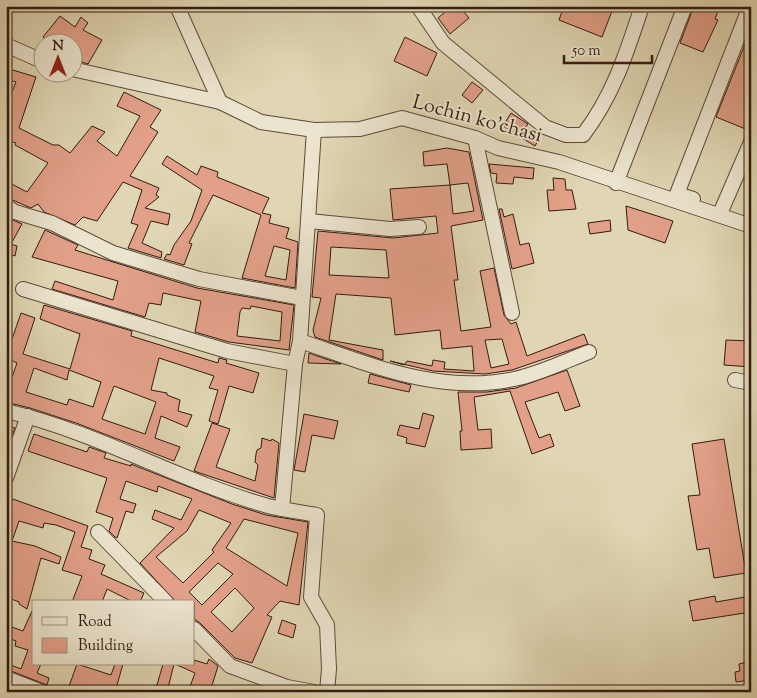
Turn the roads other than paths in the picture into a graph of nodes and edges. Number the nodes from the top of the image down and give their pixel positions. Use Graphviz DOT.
graph roads {
  1 [pos="177,6"];
  2 [pos="418,6"];
  3 [pos="642,6"];
  4 [pos="685,6"];
  5 [pos="750,6"];
  6 [pos="6,45"];
  7 [pos="32,57"];
  8 [pos="82,71"];
  9 [pos="220,102"];
  10 [pos="314,130"];
  11 [pos="475,138"];
  12 [pos="751,142"];
  13 [pos="616,182"];
  14 [pos="6,206"];
  15 [pos="722,209"];
  16 [pos="751,218"];
  17 [pos="309,221"];
  18 [pos="751,226"];
  19 [pos="419,227"];
  20 [pos="23,289"];
  21 [pos="302,298"];
  22 [pos="512,313"];
  23 [pos="300,341"];
  24 [pos="589,352"];
  25 [pos="295,364"];
  26 [pos="735,380"];
  27 [pos="751,383"];
  28 [pos="6,411"];
  29 [pos="28,416"];
  30 [pos="6,478"];
  31 [pos="282,509"];
  32 [pos="98,532"];
  33 [pos="164,600"];
  34 [pos="195,630"];
  35 [pos="6,678"];
  36 [pos="42,692"];
  37 [pos="314,692"];
  38 [pos="327,692"];
  1 -- 9 [label="street"];
  2 -- 3 [label="street"];
  4 -- 13 [label="street"];
  5 -- 15 [label="street"];
  6 -- 7 [label="street"];
  8 -- 9 [label="street, Lochin ko'chasi"];
  9 -- 10 [label="street, Lochin ko'chasi"];
  10 -- 11 [label="street, Lochin ko'chasi"];
  10 -- 17 [label="street"];
  11 -- 13 [label="street, Lochin ko'chasi"];
  11 -- 22 [label="street"];
  12 -- 15 [label="street"];
  13 -- 18 [label="street, Lochin ko'chasi"];
  14 -- 21 [label="street"];
  15 -- 16 [label="street"];
  17 -- 19 [label="street"];
  17 -- 21 [label="street"];
  20 -- 25 [label="street"];
  21 -- 23 [label="street"];
  23 -- 24 [label="street"];
  23 -- 25 [label="street"];
  25 -- 31 [label="street"];
  26 -- 27 [label="street"];
  28 -- 29 [label="street"];
  29 -- 30 [label="street"];
  29 -- 31 [label="street"];
  31 -- 38 [label="street"];
  32 -- 33 [label="street"];
  34 -- 37 [label="street"];
  35 -- 36 [label="street"];
}
